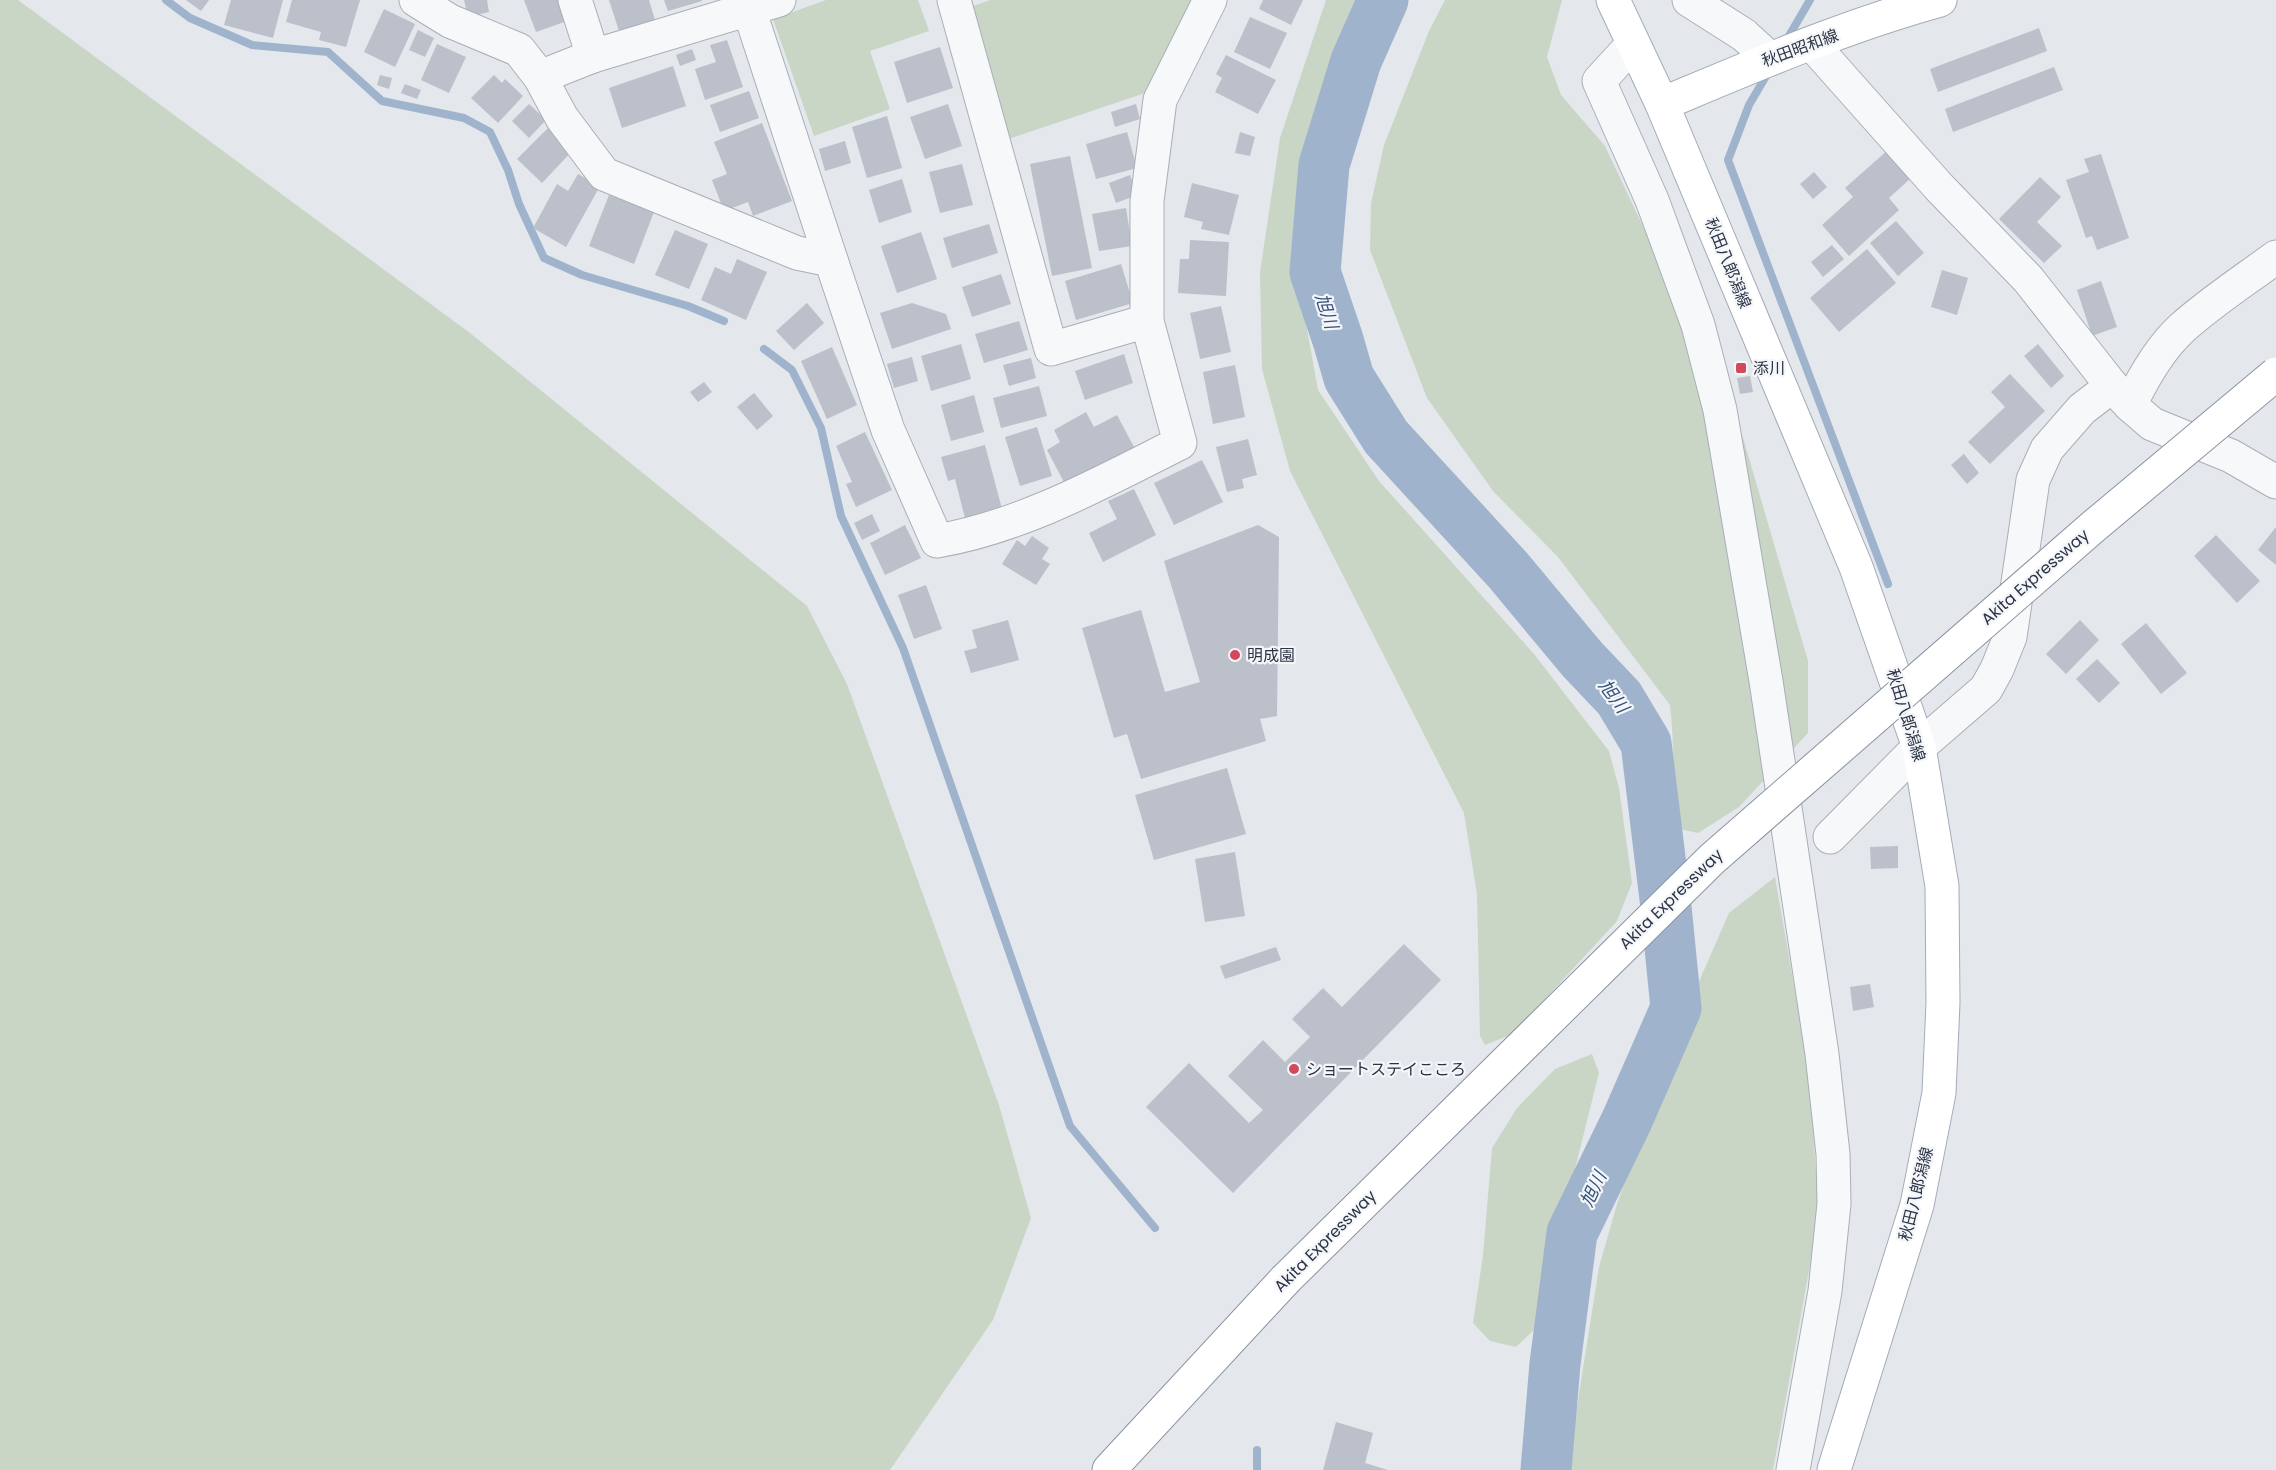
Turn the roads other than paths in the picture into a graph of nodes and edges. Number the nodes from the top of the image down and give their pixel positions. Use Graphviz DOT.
graph roads {
  1 [pos="416,0"];
  2 [pos="575,0"];
  3 [pos="954,0"];
  4 [pos="1210,0"];
  5 [pos="1613,0"];
  6 [pos="1689,0"];
  7 [pos="1940,0"];
  8 [pos="758,3"];
  9 [pos="1633,44"];
  10 [pos="1812,44"];
  11 [pos="593,56"];
  12 [pos="1770,59"];
  13 [pos="540,77"];
  14 [pos="1662,104"];
  15 [pos="2276,257"];
  16 [pos="831,260"];
  17 [pos="1147,321"];
  18 [pos="2276,374"];
  19 [pos="2121,395"];
  20 [pos="2276,482"];
  21 [pos="1919,747"];
  22 [pos="1830,837"];
  23 [pos="1109,1470"];
  24 [pos="1793,1470"];
  25 [pos="1834,1470"];
  1 -- 13 [label="street"];
  2 -- 11 [label="street"];
  3 -- 17 [label="street"];
  4 -- 17 [label="street"];
  5 -- 9 [label="main road, 秋田八郎潟線"];
  6 -- 12 [label="street"];
  7 -- 10 [label="main road, 秋田昭和線"];
  8 -- 11 [label="street"];
  8 -- 16 [label="street"];
  9 -- 14 [label="main road, 秋田八郎潟線"];
  9 -- 24 [label="street"];
  10 -- 12 [label="main road, 秋田昭和線"];
  10 -- 19 [label="street"];
  11 -- 13 [label="street"];
  12 -- 14 [label="main road, 秋田昭和線"];
  13 -- 16 [label="street"];
  14 -- 21 [label="main road, 秋田八郎潟線"];
  15 -- 19 [label="street"];
  16 -- 17 [label="street"];
  18 -- 23 [label="main road, Akita Expressway, bridge"];
  19 -- 20 [label="street"];
  19 -- 21 [label="street"];
  21 -- 22 [label="street"];
  21 -- 25 [label="main road, 秋田八郎潟線"];
}
